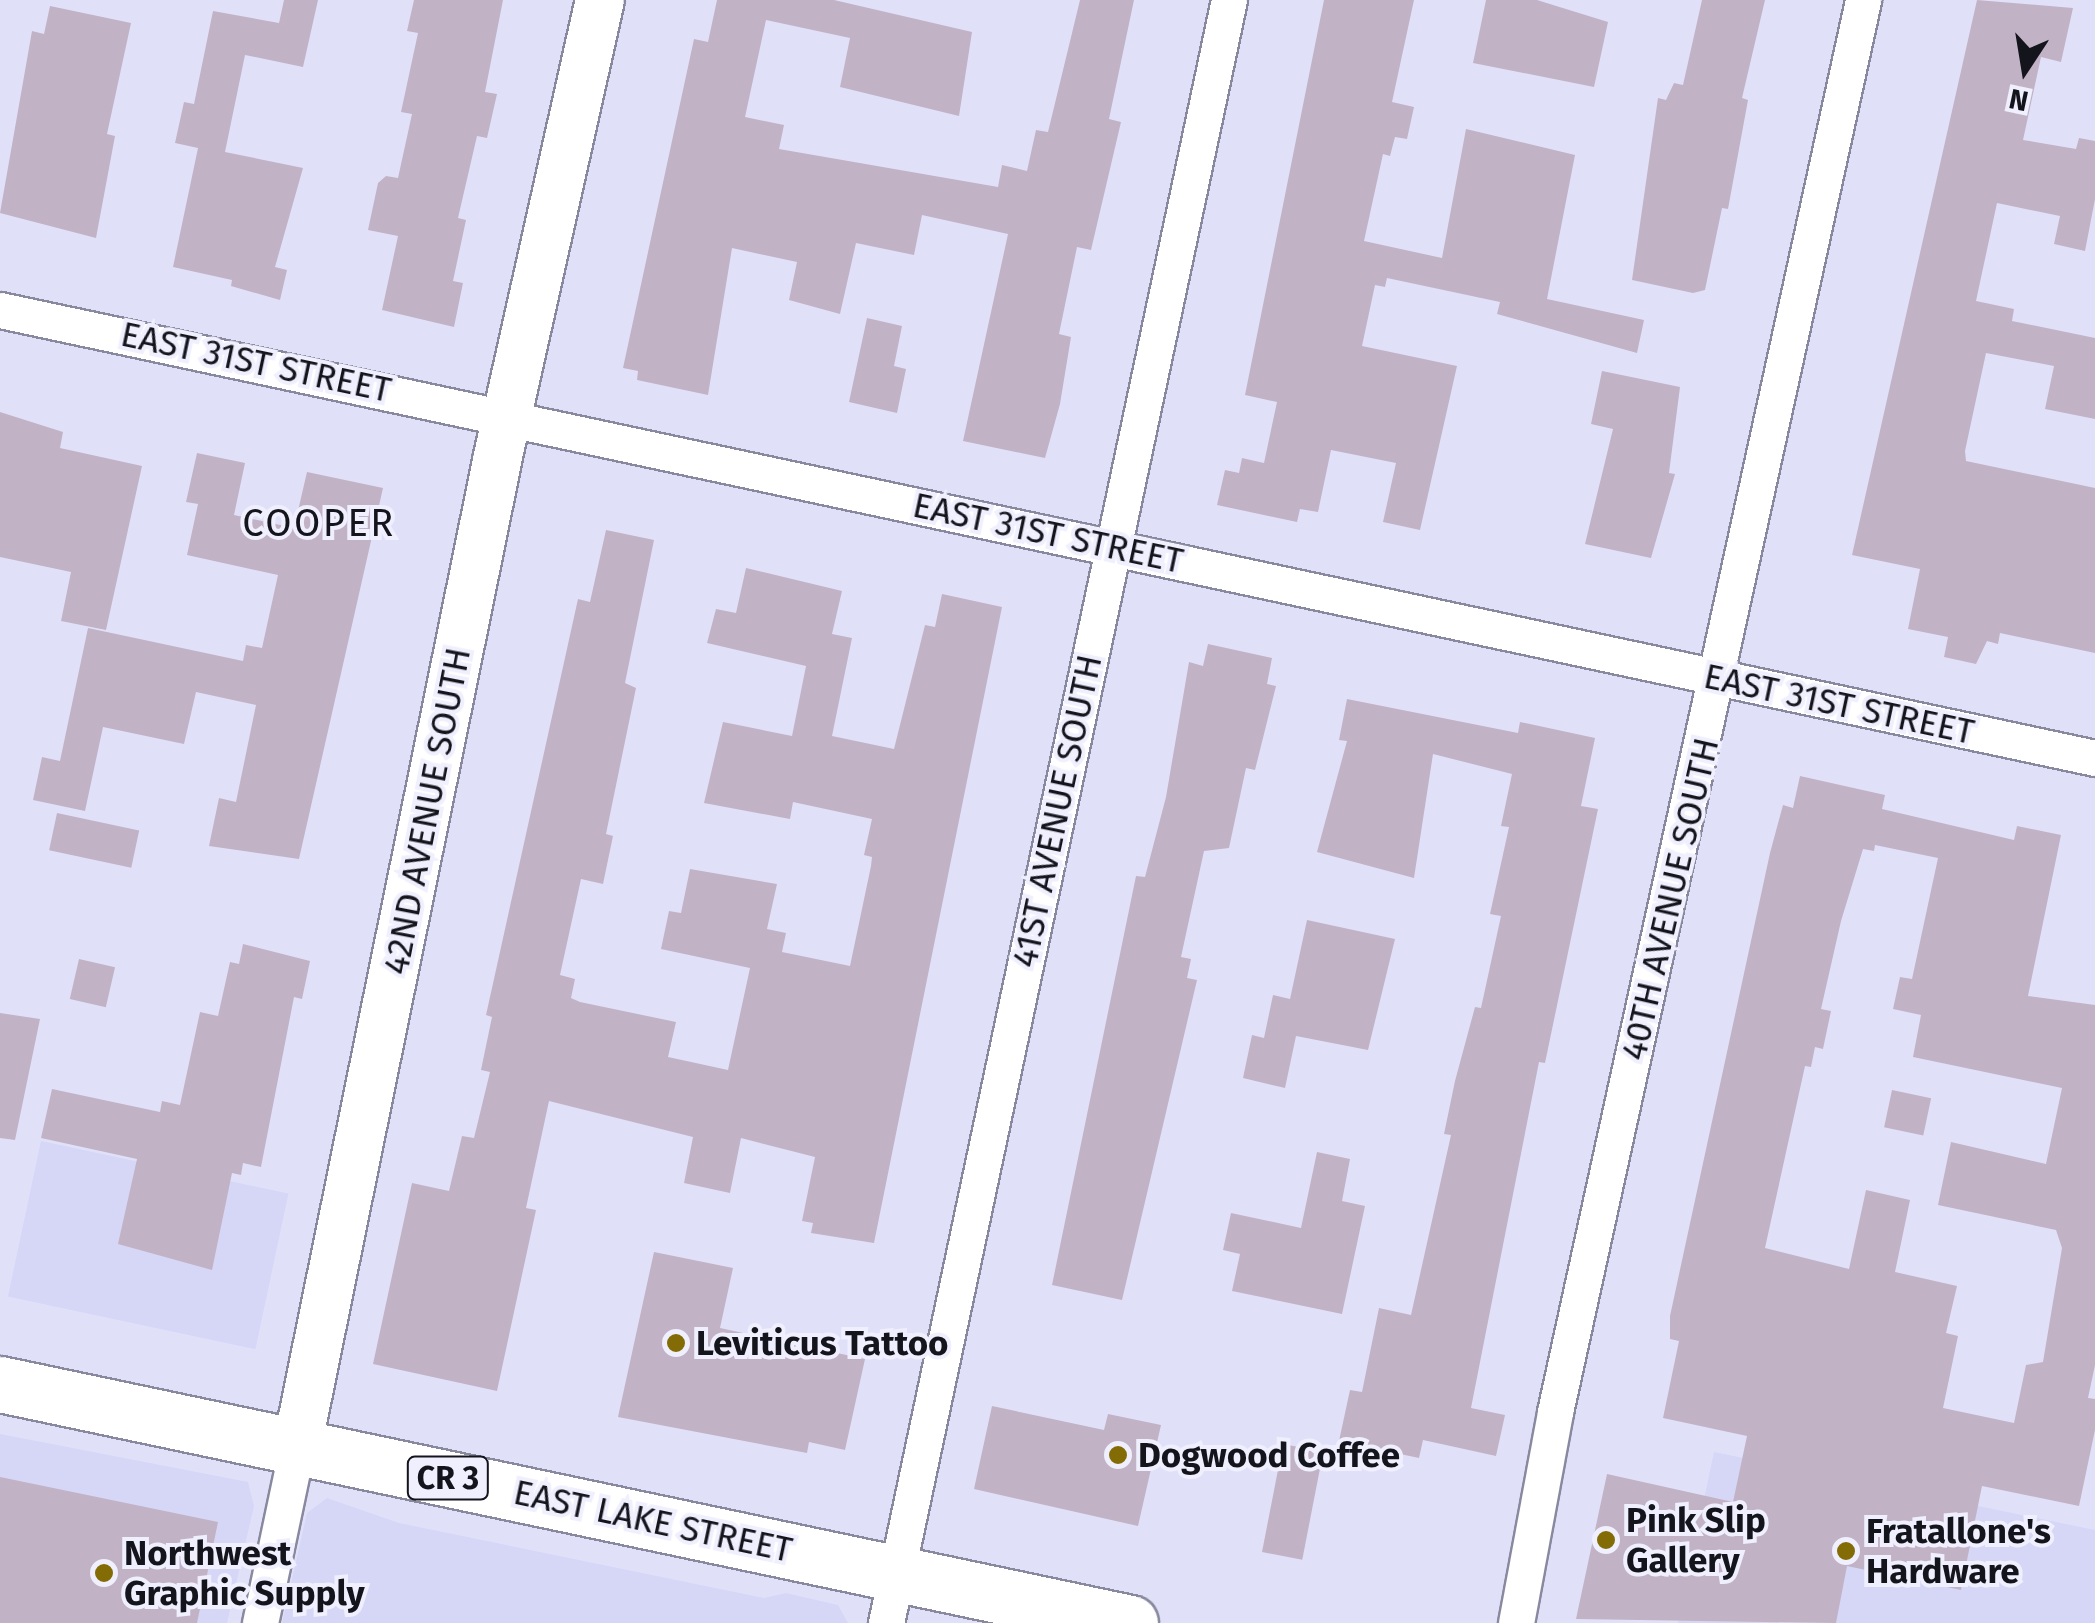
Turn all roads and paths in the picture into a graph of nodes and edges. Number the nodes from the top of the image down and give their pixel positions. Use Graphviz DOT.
graph roads {
  1 [pos="600,0"];
  2 [pos="1229,0"];
  3 [pos="1863,0"];
  4 [pos="0,310"];
  5 [pos="509,416"];
  6 [pos="1112,547"];
  7 [pos="1718,678"];
  8 [pos="2095,758"];
  9 [pos="0,1384"];
  10 [pos="297,1447"];
  11 [pos="891,1598"];
  12 [pos="260,1623"];
  13 [pos="1130,1623"];
  14 [pos="1516,1623"];
  1 -- 5 [label="street, 42ND AVENUE SOUTH"];
  2 -- 6 [label="street, 41ST AVENUE SOUTH"];
  3 -- 7 [label="street, 40TH AVENUE SOUTH"];
  4 -- 5 [label="street, EAST 31ST STREET"];
  5 -- 6 [label="street, EAST 31ST STREET"];
  5 -- 10 [label="street, 42ND AVENUE SOUTH"];
  6 -- 7 [label="street, EAST 31ST STREET"];
  6 -- 11 [label="street, 41ST AVENUE SOUTH"];
  7 -- 8 [label="street, EAST 31ST STREET"];
  7 -- 14 [label="street, 40TH AVENUE SOUTH"];
  9 -- 10 [label="main road, EAST LAKE STREET / CR 3"];
  10 -- 11 [label="main road, EAST LAKE STREET / CR 3"];
  10 -- 12 [label="street, 42ND AVENUE SOUTH"];
  11 -- 13 [label="main road, EAST LAKE STREET / CR 3"];
}
